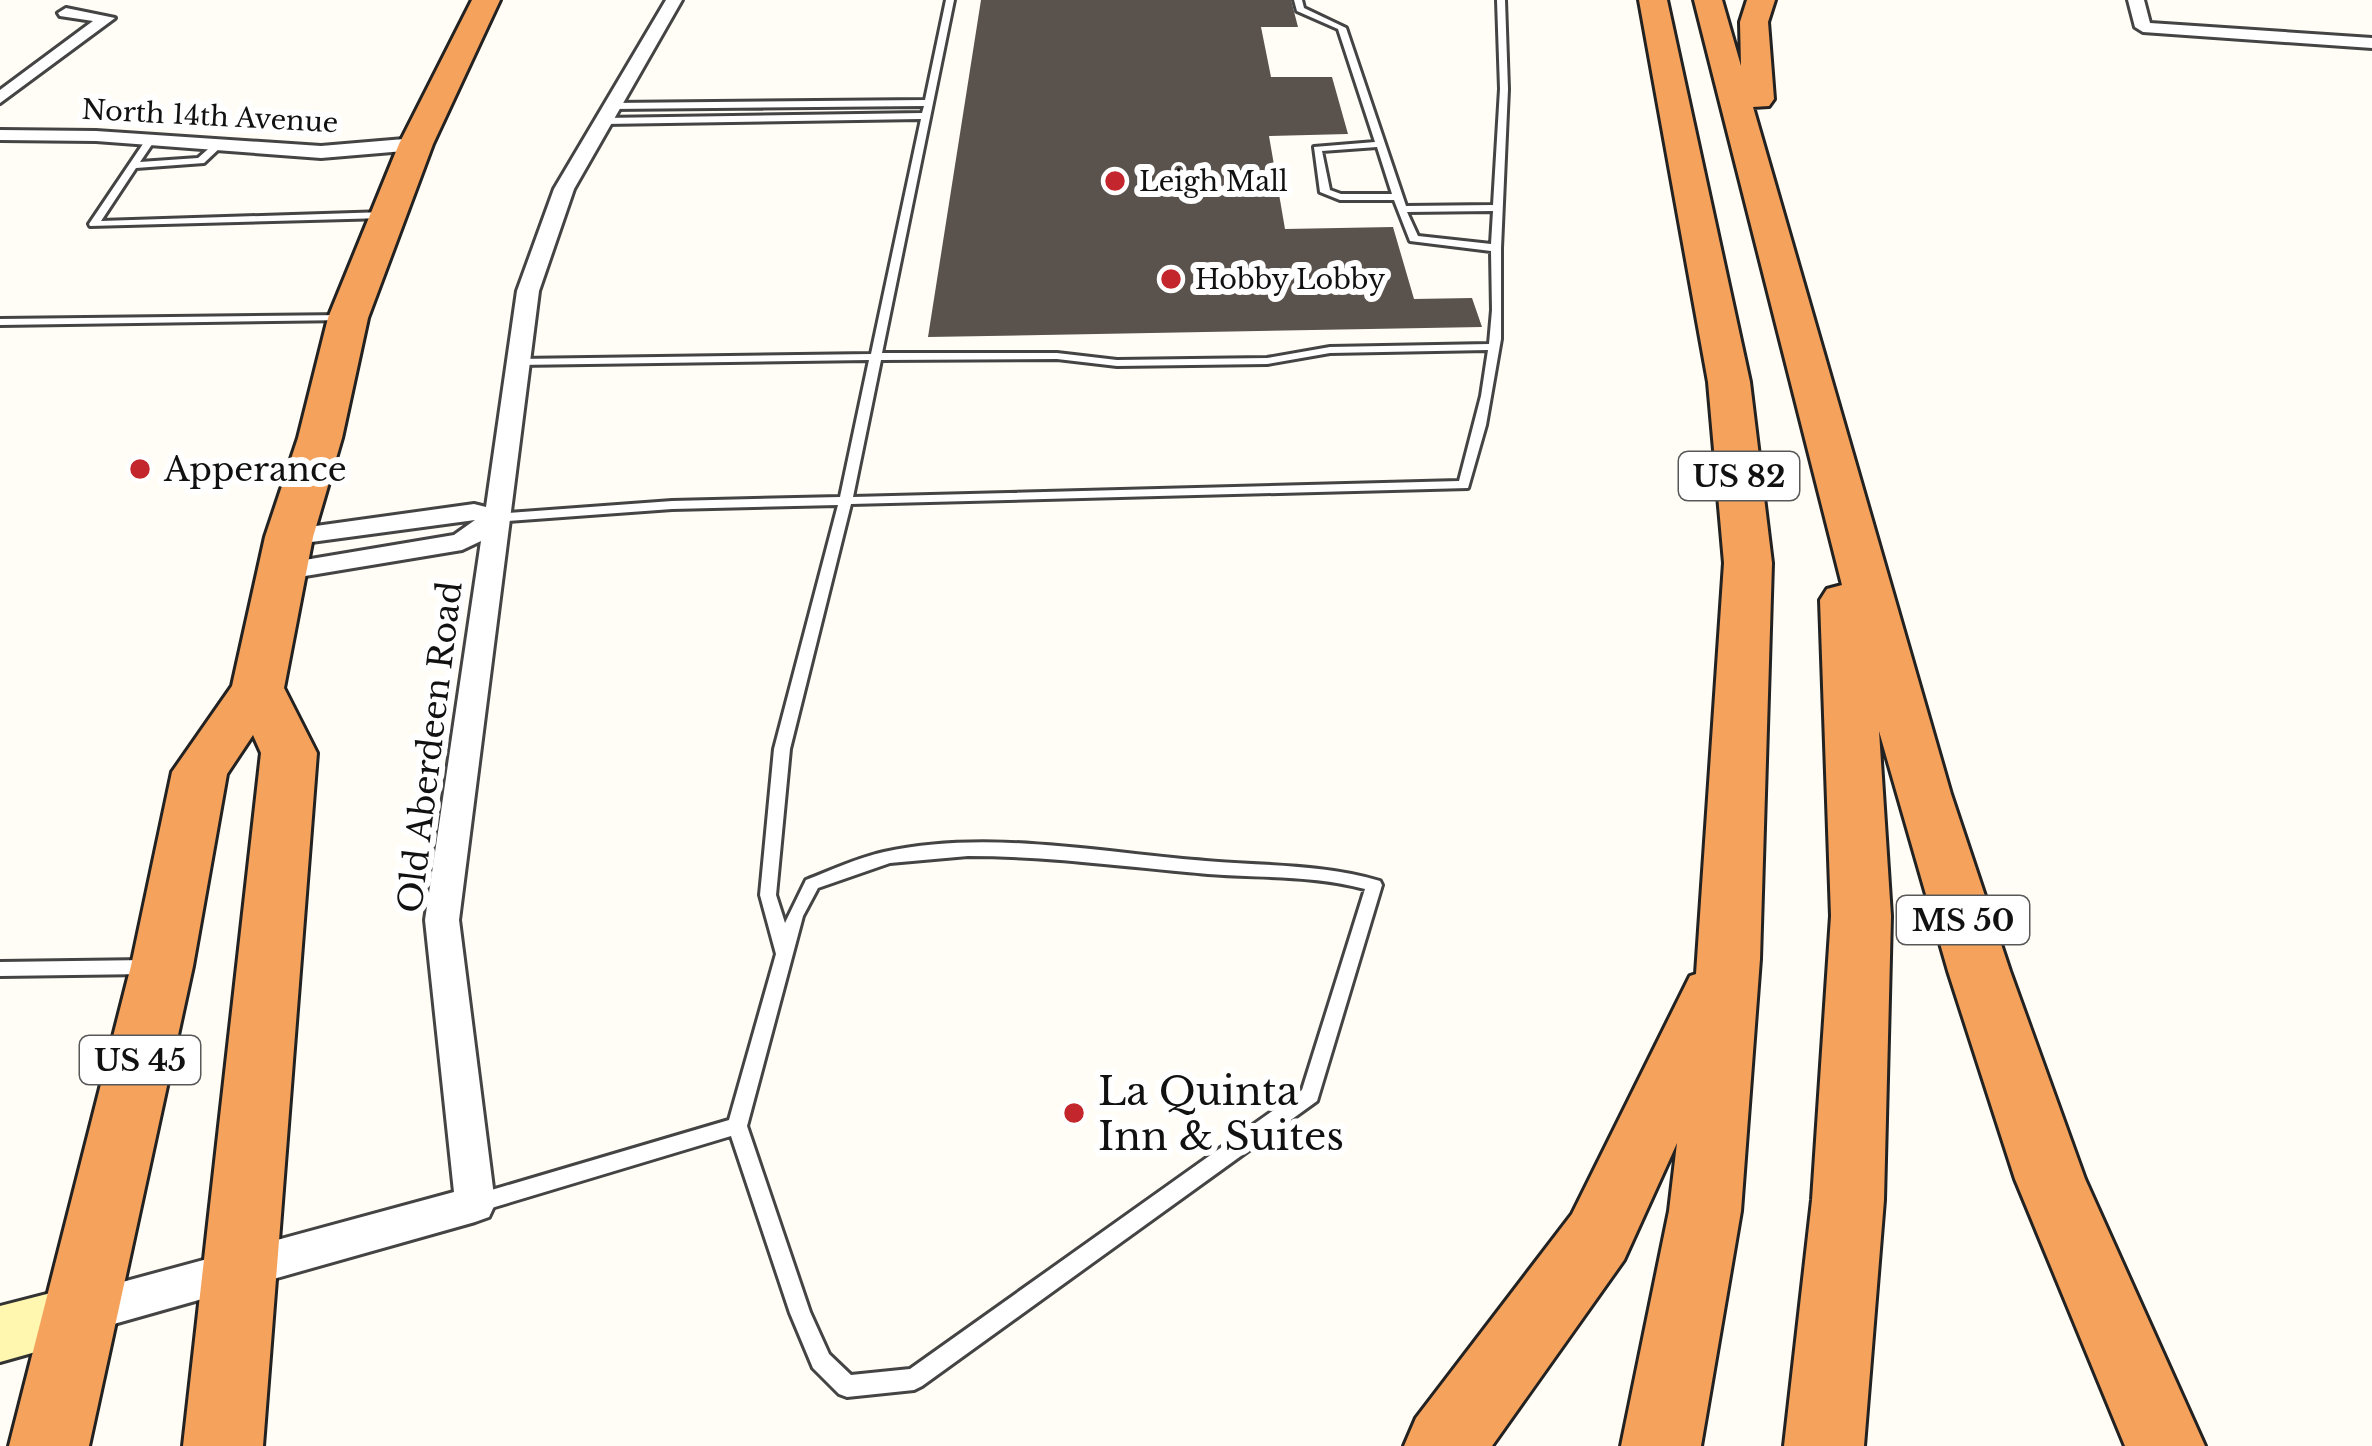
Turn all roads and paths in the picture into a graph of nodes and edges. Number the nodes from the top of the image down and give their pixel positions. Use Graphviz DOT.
graph roads {
  1 [pos="486,0"];
  2 [pos="674,0"];
  3 [pos="950,0"];
  4 [pos="1298,0"];
  5 [pos="1501,0"];
  6 [pos="1635,0"];
  7 [pos="1653,0"];
  8 [pos="1708,0"];
  9 [pos="1761,0"];
  10 [pos="2136,0"];
  11 [pos="66,13"];
  12 [pos="2372,43"];
  13 [pos="1665,56"];
  14 [pos="0,98"];
  15 [pos="927,109"];
  16 [pos="609,114"];
  17 [pos="0,135"];
  18 [pos="150,140"];
  19 [pos="1380,143"];
  20 [pos="416,144"];
  21 [pos="218,145"];
  22 [pos="132,166"];
  23 [pos="1757,179"];
  24 [pos="1400,204"];
  25 [pos="1498,208"];
  26 [pos="388,215"];
  27 [pos="1496,248"];
  28 [pos="348,318"];
  29 [pos="0,322"];
  30 [pos="1495,347"];
  31 [pos="876,356"];
  32 [pos="518,362"];
  33 [pos="1810,378"];
  34 [pos="846,500"];
  35 [pos="496,518"];
  36 [pos="285,554"];
  37 [pos="258,688"];
  38 [pos="785,957"];
  39 [pos="1729,959"];
  40 [pos="162,966"];
  41 [pos="0,968"];
  42 [pos="737,1126"];
  43 [pos="475,1204"];
  44 [pos="240,1272"];
  45 [pos="82,1313"];
  46 [pos="0,1334"];
  47 [pos="49,1446"];
  48 [pos="224,1446"];
  49 [pos="1444,1446"];
  50 [pos="1661,1446"];
  51 [pos="1824,1446"];
  52 [pos="2164,1446"];
  1 -- 20 [label="highway, US 45"];
  2 -- 16 [label="street, Old Aberdeen Road"];
  3 -- 15 [label="lane"];
  4 -- 19 [label="lane"];
  5 -- 25 [label="lane"];
  6 -- 13 [label="highway"];
  7 -- 13 [label="highway, US 82"];
  8 -- 23 [label="highway, US 82"];
  9 -- 23 [label="highway"];
  10 -- 12 [label="street"];
  11 -- 14 [label="street"];
  13 -- 39 [label="highway, US 82"];
  15 -- 16 [label="lane"];
  15 -- 16 [label="lane"];
  15 -- 31 [label="lane"];
  16 -- 32 [label="street, Old Aberdeen Road"];
  17 -- 18 [label="street, North 14th Avenue"];
  18 -- 21 [label="street, North 14th Avenue"];
  18 -- 22 [label="lane"];
  19 -- 24 [label="lane"];
  19 -- 24 [label="lane"];
  20 -- 21 [label="street, North 14th Avenue"];
  20 -- 26 [label="highway, US 45"];
  21 -- 22 [label="lane"];
  22 -- 26 [label="lane"];
  23 -- 33 [label="highway, US 82"];
  24 -- 25 [label="lane"];
  24 -- 27 [label="lane"];
  25 -- 27 [label="lane"];
  26 -- 28 [label="highway, US 45"];
  27 -- 30 [label="lane"];
  28 -- 29 [label="lane"];
  28 -- 36 [label="highway, US 45"];
  30 -- 31 [label="lane"];
  30 -- 34 [label="lane"];
  31 -- 32 [label="lane"];
  31 -- 34 [label="lane"];
  32 -- 35 [label="street, Old Aberdeen Road"];
  33 -- 51 [label="highway, US 82"];
  33 -- 52 [label="highway, MS 50"];
  34 -- 35 [label="lane"];
  34 -- 38 [label="lane"];
  35 -- 36 [label="street"];
  35 -- 43 [label="street, Old Aberdeen Road"];
  36 -- 37 [label="highway, US 45"];
  37 -- 40 [label="highway, US 45"];
  37 -- 44 [label="highway"];
  38 -- 42 [label="lane"];
  38 -- 42 [label="lane"];
  39 -- 49 [label="highway"];
  39 -- 50 [label="highway, US 82"];
  40 -- 41 [label="lane"];
  40 -- 45 [label="highway, US 45"];
  42 -- 43 [label="lane"];
  43 -- 44 [label="street"];
  44 -- 45 [label="street"];
  44 -- 48 [label="highway"];
  45 -- 46 [label="street"];
  45 -- 47 [label="highway, US 45"];
}
